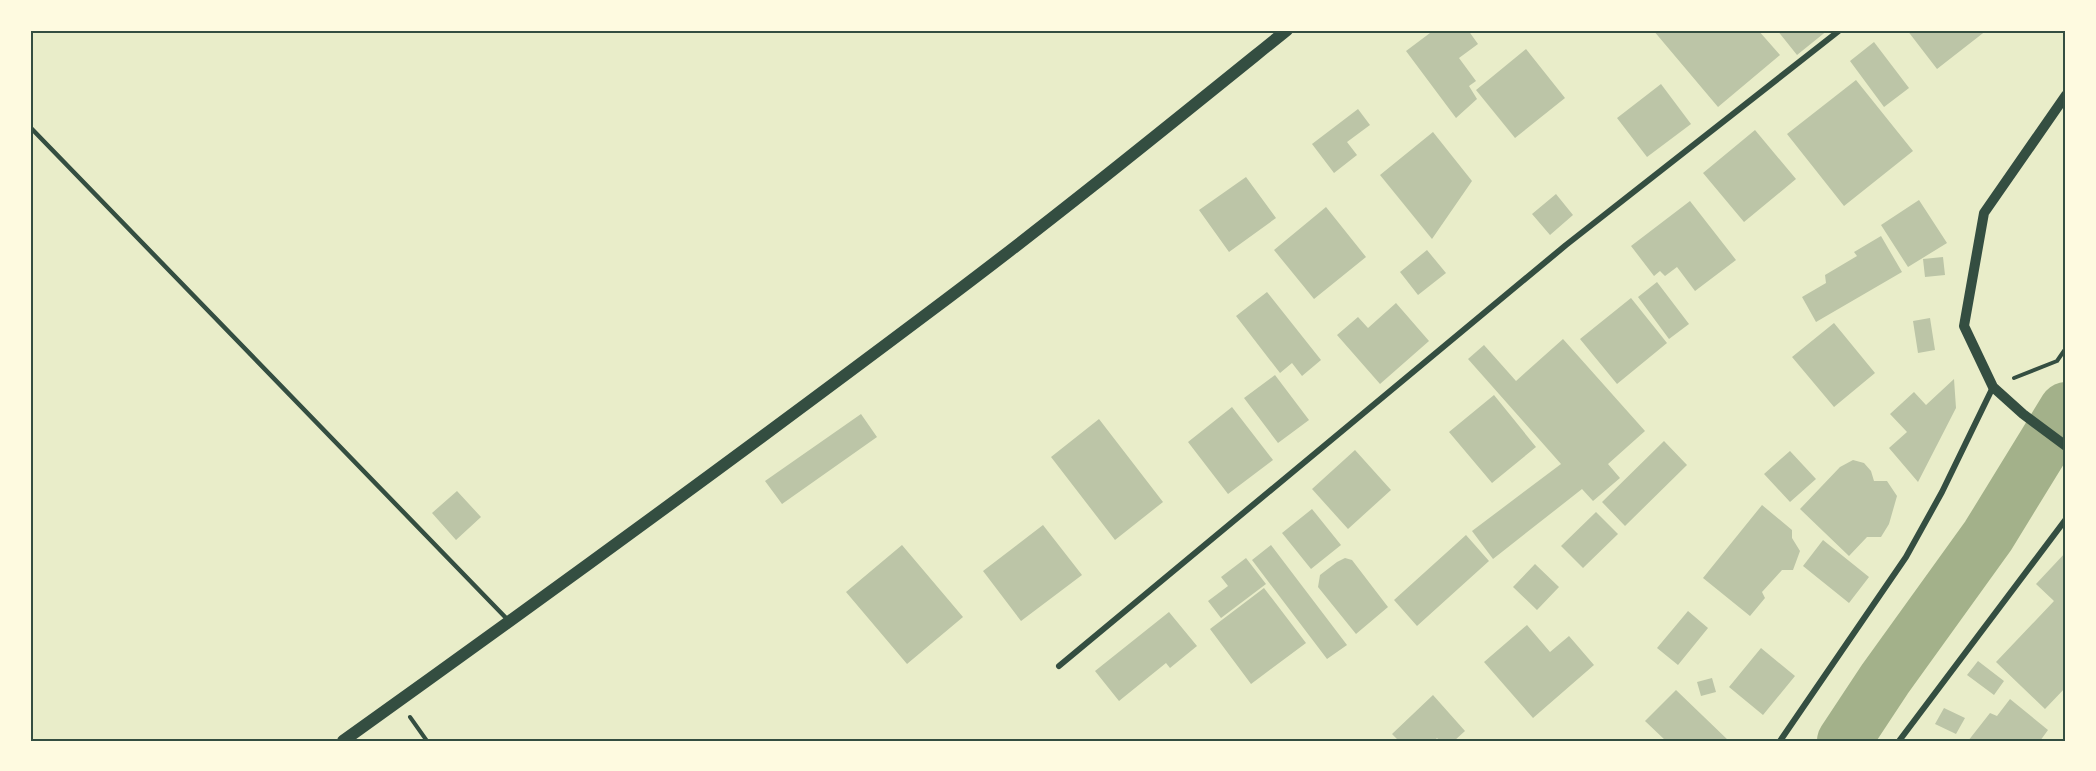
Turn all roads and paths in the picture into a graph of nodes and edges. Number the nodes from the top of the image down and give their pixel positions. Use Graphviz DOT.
graph roads {
  1 [pos="1287,30"];
  2 [pos="1840,30"];
  3 [pos="2066,96"];
  4 [pos="30,127"];
  5 [pos="2066,348"];
  6 [pos="1993,387"];
  7 [pos="2066,446"];
  8 [pos="2066,519"];
  9 [pos="510,622"];
  10 [pos="1059,666"];
  11 [pos="410,717"];
  12 [pos="343,741"];
  13 [pos="427,741"];
  14 [pos="1780,741"];
  15 [pos="1899,741"];
  1 -- 9 [label="main road"];
  2 -- 10 [label="street"];
  3 -- 6 [label="street"];
  4 -- 9 [label="lane"];
  5 -- 6 [label="path"];
  6 -- 7 [label="street"];
  6 -- 14 [label="street"];
  8 -- 15 [label="street"];
  9 -- 12 [label="main road"];
  11 -- 13 [label="path"];
}
